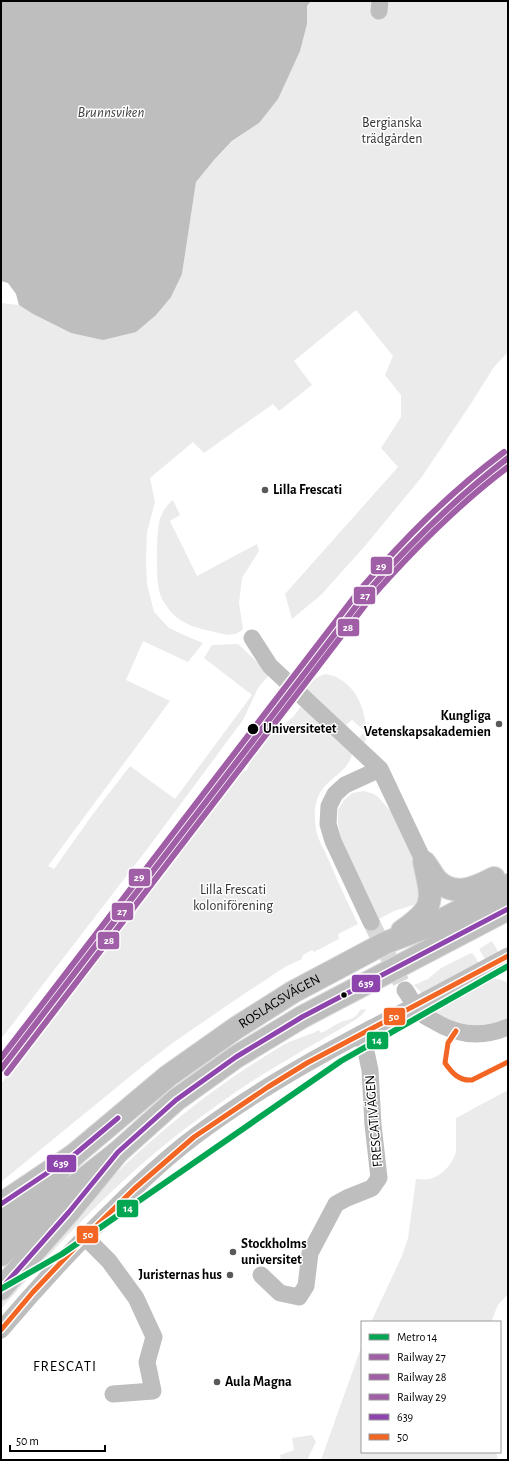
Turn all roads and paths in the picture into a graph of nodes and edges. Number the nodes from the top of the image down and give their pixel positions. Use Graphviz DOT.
graph roads {
  1 [pos="252,638"];
  2 [pos="380,769"];
  3 [pos="424,862"];
  4 [pos="508,871"];
  5 [pos="508,885"];
  6 [pos="508,909"];
  7 [pos="371,922"];
  8 [pos="385,943"];
  9 [pos="507,958"];
  10 [pos="405,990"];
  11 [pos="508,1027"];
  12 [pos="366,1031"];
  13 [pos="118,1152"];
  14 [pos="74,1155"];
  15 [pos="1,1204"];
  16 [pos="1,1228"];
  17 [pos="85,1237"];
  18 [pos="1,1255"];
  19 [pos="261,1275"];
  20 [pos="1,1288"];
  21 [pos="1,1330"];
  22 [pos="113,1394"];
  1 -- 2 [label="street"];
  2 -- 3 [label="street"];
  2 -- 7 [label="street"];
  3 -- 4 [label="main road"];
  3 -- 8 [label="main road"];
  5 -- 8 [label="main road, ROSLAGSVÄGEN"];
  6 -- 13 [label="main road, ROSLAGSVÄGEN"];
  8 -- 14 [label="main road, ROSLAGSVÄGEN"];
  9 -- 12 [label="street, bridge"];
  10 -- 11 [label="street"];
  12 -- 17 [label="street"];
  12 -- 19 [label="street, FRESCATIVÄGEN"];
  13 -- 18 [label="main road"];
  13 -- 20 [label="main road"];
  14 -- 15 [label="main road"];
  14 -- 16 [label="main road"];
  17 -- 21 [label="street"];
  17 -- 22 [label="street"];
}
